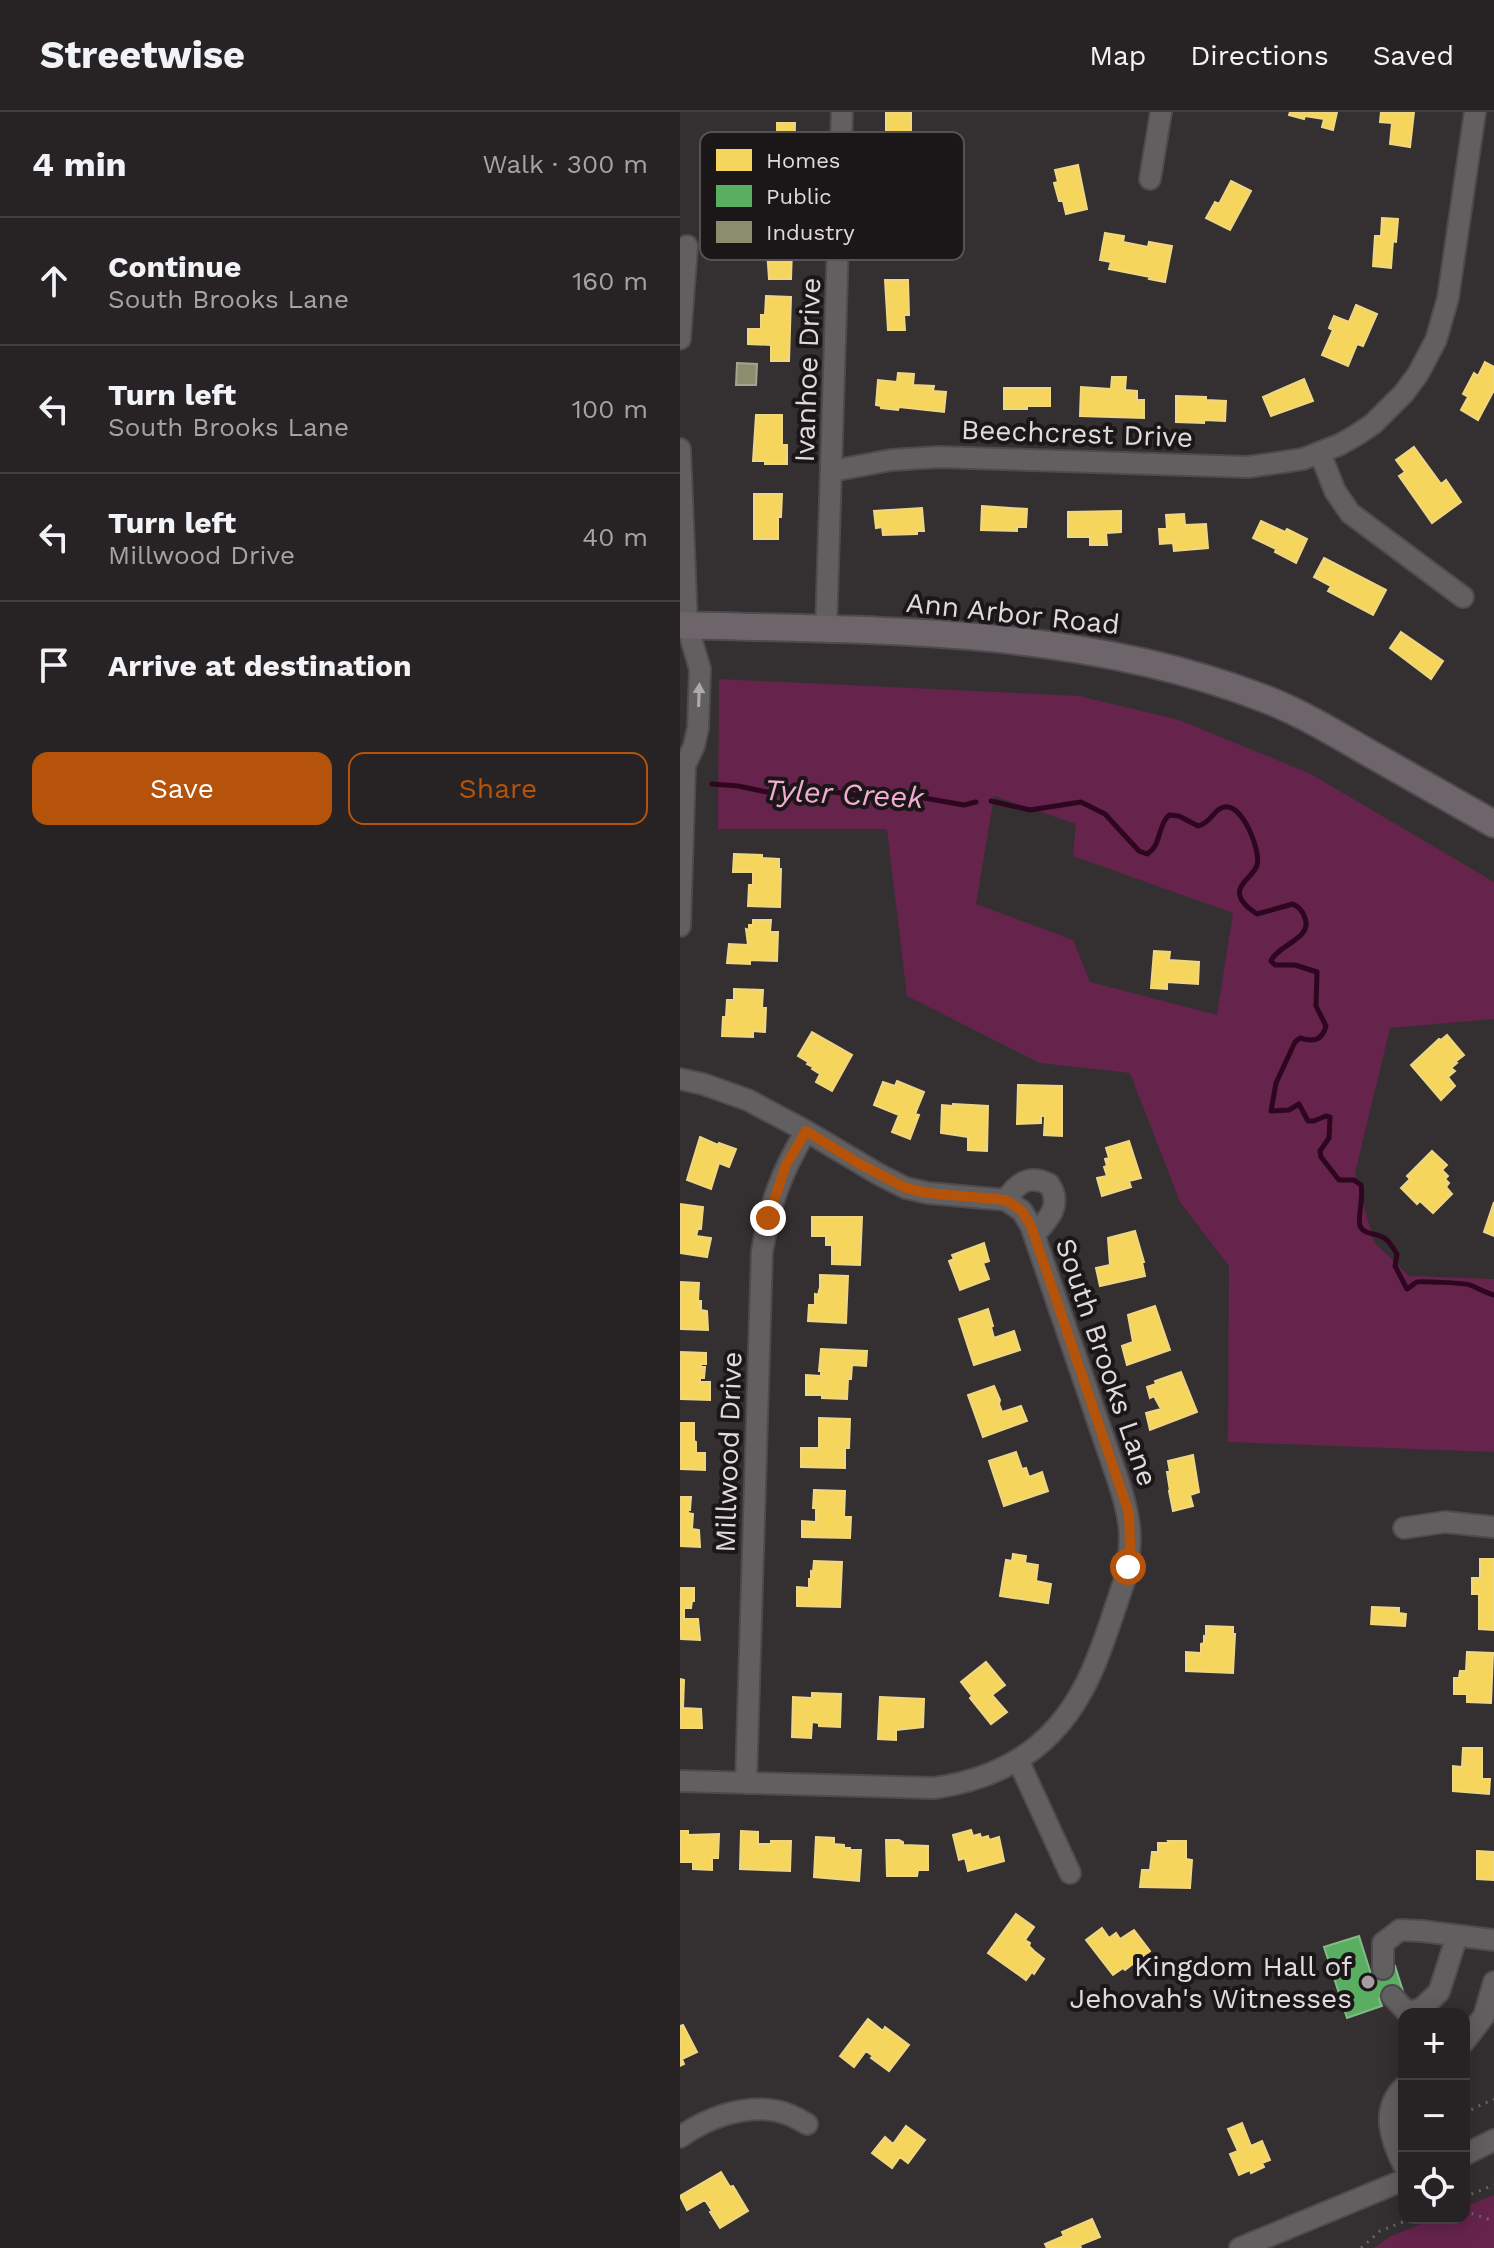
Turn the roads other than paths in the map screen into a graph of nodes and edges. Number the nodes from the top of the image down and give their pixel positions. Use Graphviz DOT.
graph roads {
  1 [pos="842,112"];
  2 [pos="1161,112"];
  3 [pos="1475,112"];
  4 [pos="841,132"];
  5 [pos="1150,179"];
  6 [pos="687,246"];
  7 [pos="838,260"];
  8 [pos="680,339"];
  9 [pos="680,449"];
  10 [pos="1320,453"];
  11 [pos="832,471"];
  12 [pos="1463,597"];
  13 [pos="826,630"];
  14 [pos="682,632"];
  15 [pos="682,760"];
  16 [pos="1494,824"];
  17 [pos="680,926"];
  18 [pos="680,1079"];
  19 [pos="806,1131"];
  20 [pos="1006,1200"];
  21 [pos="1034,1235"];
  22 [pos="1494,1527"];
  23 [pos="1404,1528"];
  24 [pos="1018,1760"];
  25 [pos="680,1781"];
  26 [pos="746,1783"];
  27 [pos="1070,1873"];
  28 [pos="1457,1936"];
  29 [pos="1494,1940"];
  30 [pos="1383,1969"];
  31 [pos="1494,1982"];
  32 [pos="1392,1996"];
  33 [pos="1470,2034"];
  34 [pos="1398,2092"];
  35 [pos="807,2124"];
  36 [pos="680,2137"];
  37 [pos="1494,2140"];
  38 [pos="1470,2152"];
  39 [pos="1398,2154"];
  40 [pos="1398,2182"];
  41 [pos="1240,2248"];
  1 -- 4 [label="street, Ivanhoe Drive"];
  2 -- 5 [label="street"];
  3 -- 10 [label="street, Beechcrest Drive"];
  6 -- 8 [label="street"];
  7 -- 11 [label="street, Ivanhoe Drive"];
  9 -- 14 [label="street"];
  10 -- 11 [label="street, Beechcrest Drive"];
  10 -- 12 [label="street"];
  11 -- 13 [label="street, Ivanhoe Drive"];
  13 -- 14 [label="main road, Ann Arbor Road"];
  13 -- 16 [label="main road, Ann Arbor Road"];
  15 -- 14 [label="street, one-way"];
  15 -- 17 [label="street"];
  18 -- 19 [label="street"];
  19 -- 20 [label="street"];
  19 -- 26 [label="street, Millwood Drive"];
  20 -- 21 [label="street, South Brooks Lane"];
  20 -- 21 [label="street, South Brooks Lane"];
  21 -- 24 [label="street, South Brooks Lane"];
  22 -- 23 [label="street"];
  24 -- 26 [label="street, South Brooks Lane"];
  24 -- 27 [label="street"];
  25 -- 26 [label="street, South Brooks Lane"];
  28 -- 29 [label="street"];
  28 -- 30 [label="street"];
  28 -- 32 [label="street"];
  31 -- 33 [label="street"];
  34 -- 39 [label="street"];
  35 -- 36 [label="street"];
  37 -- 38 [label="street"];
  40 -- 41 [label="street"];
}
